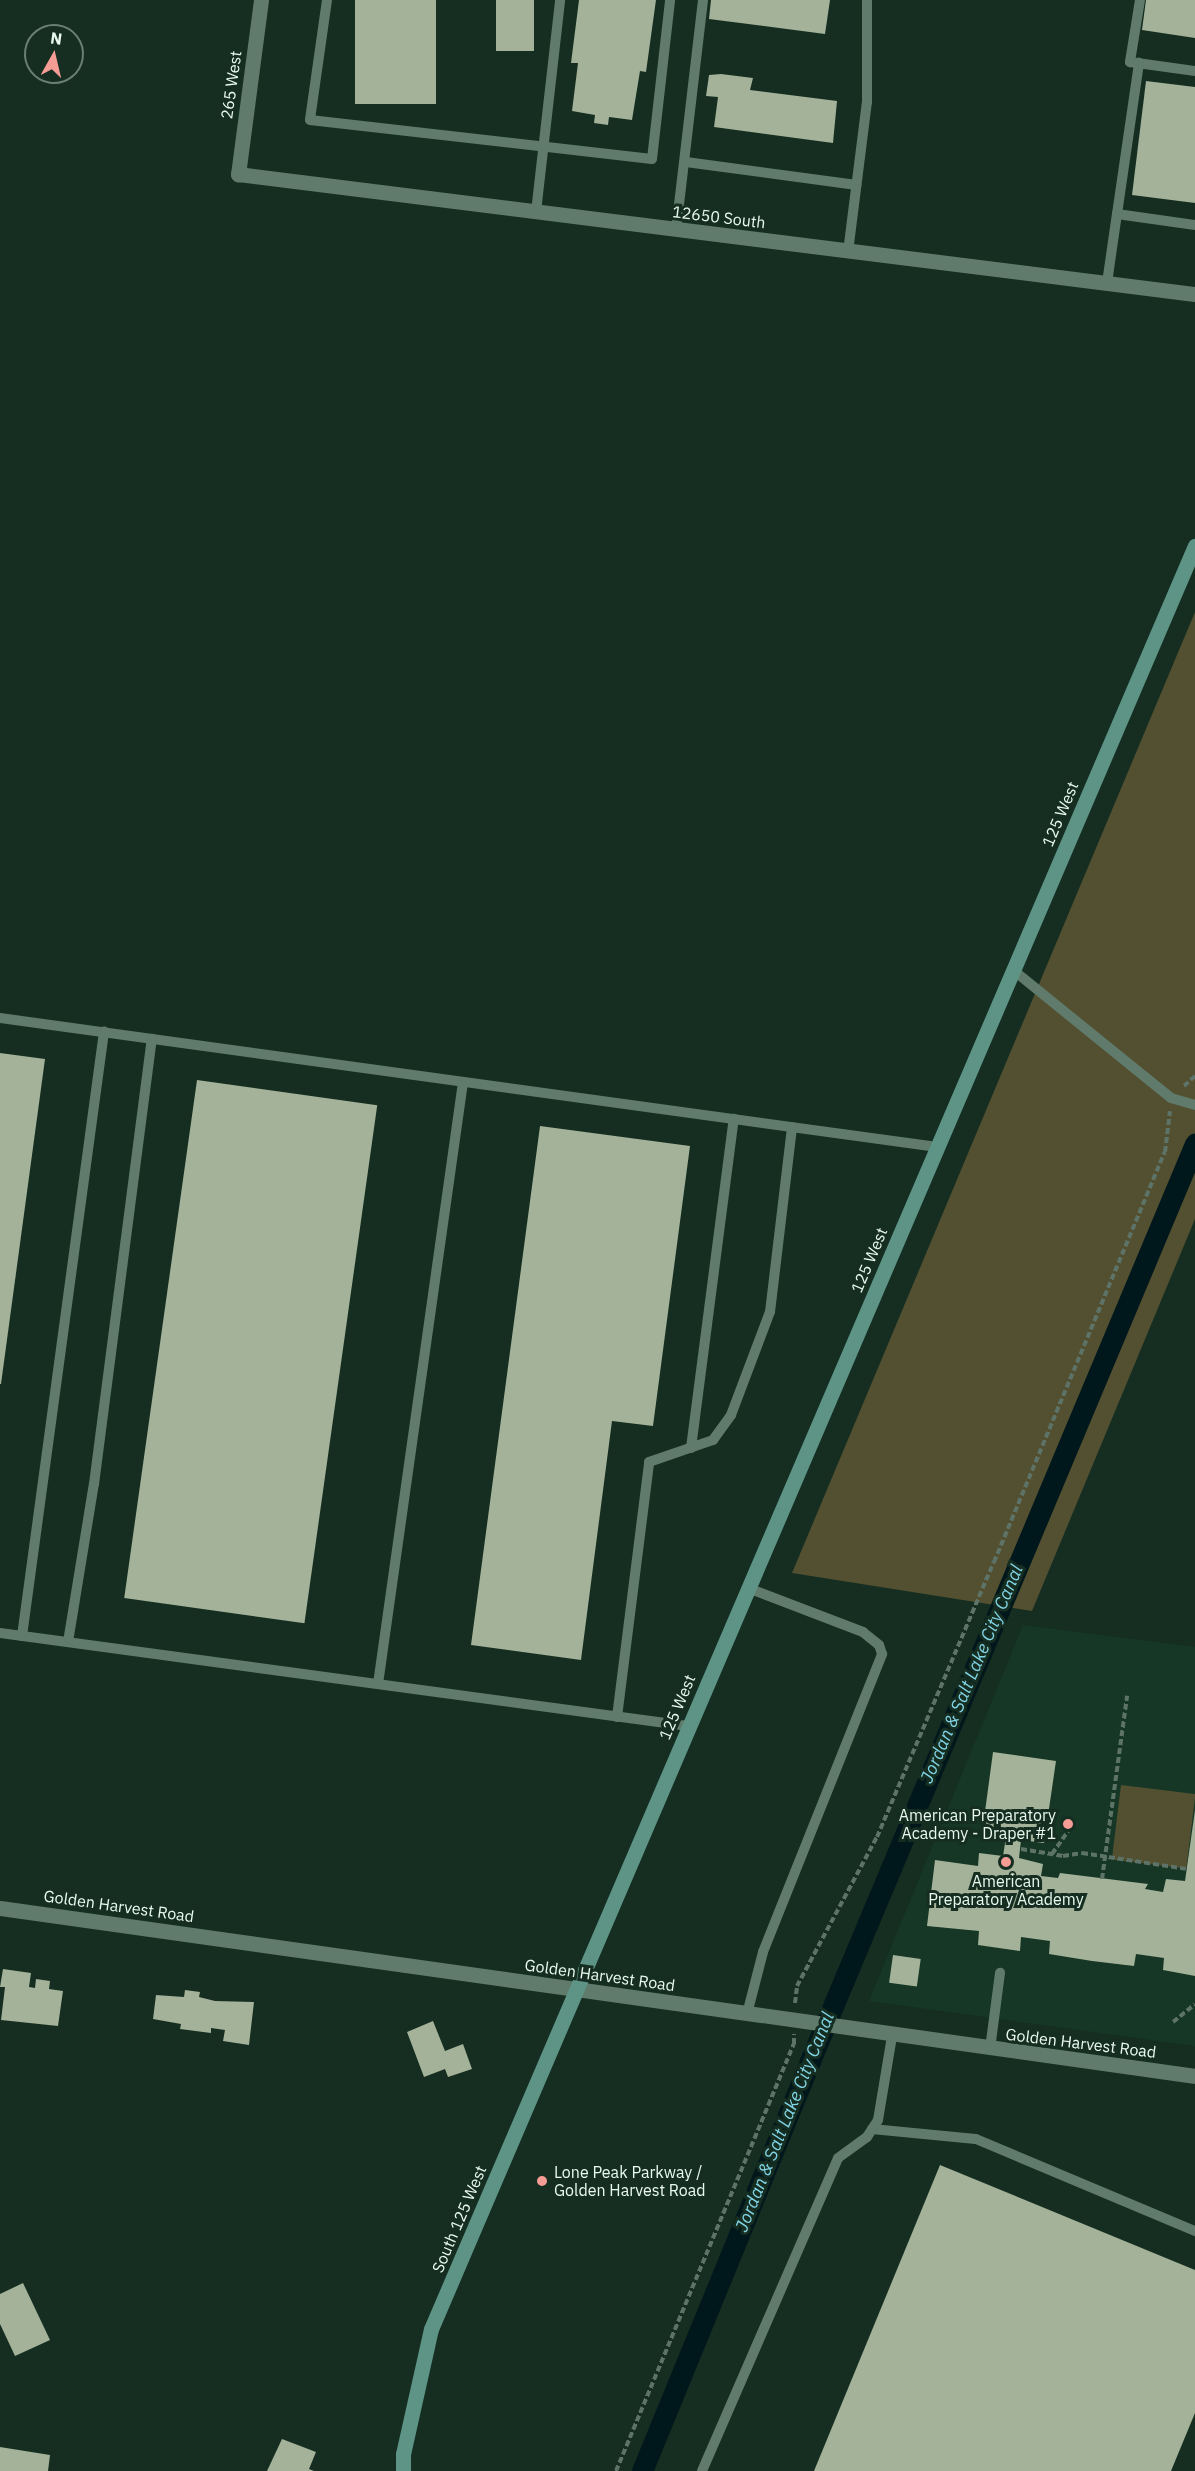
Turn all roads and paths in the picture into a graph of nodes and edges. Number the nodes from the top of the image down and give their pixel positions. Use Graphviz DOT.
graph roads {
  1 [pos="261,0"];
  2 [pos="327,0"];
  3 [pos="560,0"];
  4 [pos="670,0"];
  5 [pos="704,0"];
  6 [pos="867,0"];
  7 [pos="1140,0"];
  8 [pos="1138,63"];
  9 [pos="1195,71"];
  10 [pos="543,147"];
  11 [pos="686,162"];
  12 [pos="238,174"];
  13 [pos="856,185"];
  14 [pos="536,212"];
  15 [pos="1117,214"];
  16 [pos="1195,225"];
  17 [pos="676,230"];
  18 [pos="848,252"];
  19 [pos="1107,283"];
  20 [pos="1195,294"];
  21 [pos="1195,546"];
  22 [pos="1013,970"];
  23 [pos="0,1018"];
  24 [pos="104,1032"];
  25 [pos="152,1039"];
  26 [pos="1195,1076"];
  27 [pos="463,1082"];
  28 [pos="1175,1099"];
  29 [pos="1195,1105"];
  30 [pos="734,1119"];
  31 [pos="792,1127"];
  32 [pos="937,1147"];
  33 [pos="691,1448"];
  34 [pos="748,1588"];
  35 [pos="0,1633"];
  36 [pos="22,1635"];
  37 [pos="68,1642"];
  38 [pos="378,1684"];
  39 [pos="1127,1696"];
  40 [pos="617,1717"];
  41 [pos="688,1726"];
  42 [pos="1068,1831"];
  43 [pos="1021,1849"];
  44 [pos="1052,1854"];
  45 [pos="1105,1858"];
  46 [pos="1186,1869"];
  47 [pos="1102,1879"];
  48 [pos="0,1908"];
  49 [pos="1000,1973"];
  50 [pos="575,1989"];
  51 [pos="1195,2004"];
  52 [pos="747,2014"];
  53 [pos="799,2022"];
  54 [pos="1173,2022"];
  55 [pos="892,2036"];
  56 [pos="990,2049"];
  57 [pos="1195,2076"];
  58 [pos="872,2128"];
  59 [pos="1195,2231"];
  60 [pos="403,2471"];
  61 [pos="616,2471"];
  62 [pos="702,2471"];
  1 -- 12 [label="street, 265 West"];
  2 -- 10 [label="lane"];
  3 -- 10 [label="lane"];
  4 -- 10 [label="lane"];
  5 -- 11 [label="lane"];
  6 -- 13 [label="lane"];
  7 -- 8 [label="lane"];
  8 -- 9 [label="lane"];
  8 -- 15 [label="lane"];
  10 -- 14 [label="lane"];
  11 -- 13 [label="lane"];
  11 -- 17 [label="lane"];
  12 -- 14 [label="street, 12650 South"];
  13 -- 18 [label="lane"];
  14 -- 17 [label="street, 12650 South"];
  15 -- 16 [label="lane"];
  15 -- 19 [label="lane"];
  17 -- 18 [label="street, 12650 South"];
  18 -- 19 [label="street, 12650 South"];
  19 -- 20 [label="street, 12650 South"];
  21 -- 22 [label="main road, 125 West"];
  22 -- 28 [label="lane"];
  22 -- 32 [label="main road, 125 West"];
  23 -- 24 [label="lane"];
  24 -- 25 [label="lane"];
  24 -- 36 [label="lane"];
  25 -- 27 [label="lane"];
  25 -- 37 [label="lane"];
  26 -- 28 [label="path"];
  27 -- 30 [label="lane"];
  27 -- 38 [label="lane"];
  28 -- 29 [label="lane"];
  28 -- 53 [label="path"];
  30 -- 31 [label="lane"];
  30 -- 33 [label="lane"];
  31 -- 32 [label="lane"];
  31 -- 33 [label="lane"];
  32 -- 34 [label="main road, 125 West"];
  33 -- 40 [label="lane"];
  34 -- 41 [label="main road, 125 West"];
  34 -- 52 [label="lane"];
  35 -- 36 [label="lane"];
  36 -- 37 [label="lane"];
  37 -- 38 [label="lane"];
  38 -- 40 [label="lane"];
  39 -- 45 [label="path"];
  40 -- 41 [label="lane"];
  41 -- 50 [label="main road, 125 West"];
  42 -- 44 [label="path"];
  43 -- 44 [label="path"];
  44 -- 45 [label="path"];
  45 -- 46 [label="path"];
  45 -- 47 [label="path"];
  48 -- 50 [label="street, Golden Harvest Road"];
  49 -- 56 [label="lane"];
  50 -- 52 [label="street, Golden Harvest Road"];
  50 -- 60 [label="main road, South 125 West"];
  51 -- 54 [label="path"];
  52 -- 53 [label="street, Golden Harvest Road"];
  53 -- 55 [label="street, Golden Harvest Road"];
  53 -- 61 [label="path"];
  55 -- 56 [label="street, Golden Harvest Road"];
  55 -- 58 [label="lane"];
  56 -- 57 [label="street, Golden Harvest Road"];
  58 -- 59 [label="lane"];
  58 -- 62 [label="lane"];
}
